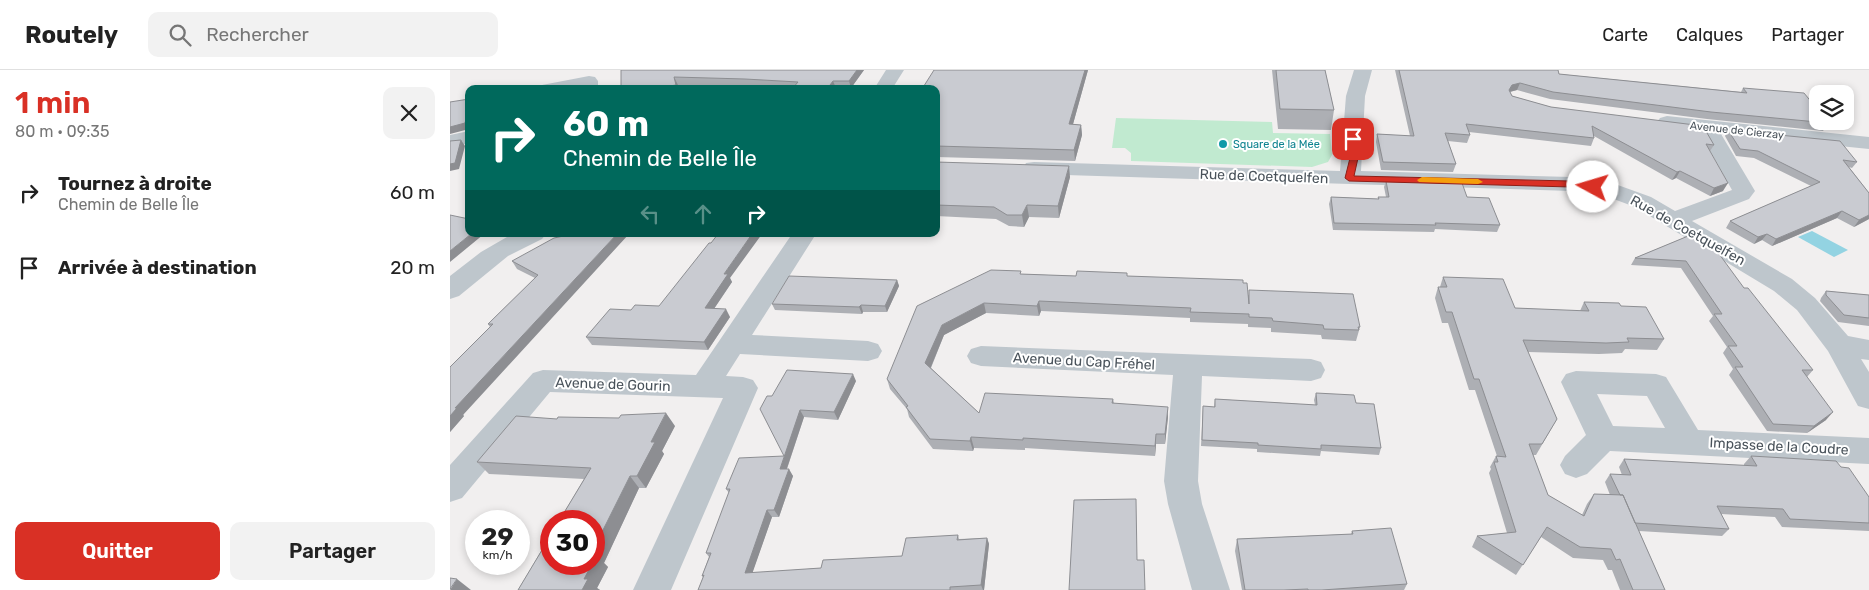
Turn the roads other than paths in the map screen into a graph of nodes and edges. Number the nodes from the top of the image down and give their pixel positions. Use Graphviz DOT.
graph roads {
  1 [pos="895,70"];
  2 [pos="1363,70"];
  3 [pos="569,85"];
  4 [pos="589,85"];
  5 [pos="886,85"];
  6 [pos="1651,120"];
  7 [pos="1707,127"];
  8 [pos="465,139"];
  9 [pos="450,141"];
  10 [pos="1869,143"];
  11 [pos="1014,167"];
  12 [pos="1349,178"];
  13 [pos="1674,220"];
  14 [pos="525,237"];
  15 [pos="802,237"];
  16 [pos="450,290"];
  17 [pos="732,344"];
  18 [pos="1839,346"];
  19 [pos="1869,350"];
  20 [pos="868,351"];
  21 [pos="981,356"];
  22 [pos="1188,365"];
  23 [pos="1311,370"];
  24 [pos="704,387"];
  25 [pos="1869,398"];
  26 [pos="1603,438"];
  27 [pos="1689,442"];
  28 [pos="1869,450"];
  29 [pos="1576,465"];
  30 [pos="450,488"];
  31 [pos="652,590"];
  32 [pos="1211,590"];
  1 -- 5 [label="street"];
  2 -- 12 [label="street"];
  3 -- 4 [label="street"];
  6 -- 7 [label="street, Avenue de Cierzay"];
  7 -- 10 [label="street, Avenue de Cierzay"];
  7 -- 13 [label="street"];
  8 -- 9 [label="street"];
  11 -- 12 [label="street, Rue de Coetquelfen"];
  12 -- 13 [label="street, Rue de Coetquelfen"];
  13 -- 18 [label="street, Rue de Coetquelfen"];
  14 -- 16 [label="street"];
  15 -- 17 [label="street"];
  17 -- 20 [label="street"];
  17 -- 24 [label="street"];
  18 -- 19 [label="street"];
  18 -- 25 [label="street, Rue de Coetquelfen"];
  21 -- 22 [label="street, Avenue du Cap Fréhel"];
  22 -- 23 [label="street, Avenue du Cap Fréhel"];
  22 -- 32 [label="street"];
  24 -- 30 [label="street, Avenue de Gourin"];
  24 -- 31 [label="street, Avenue de Gourin"];
  26 -- 27 [label="street, Impasse de la Coudre"];
  26 -- 27 [label="street, Impasse de la Coudre"];
  26 -- 29 [label="street"];
  27 -- 28 [label="street, Impasse de la Coudre"];
}
